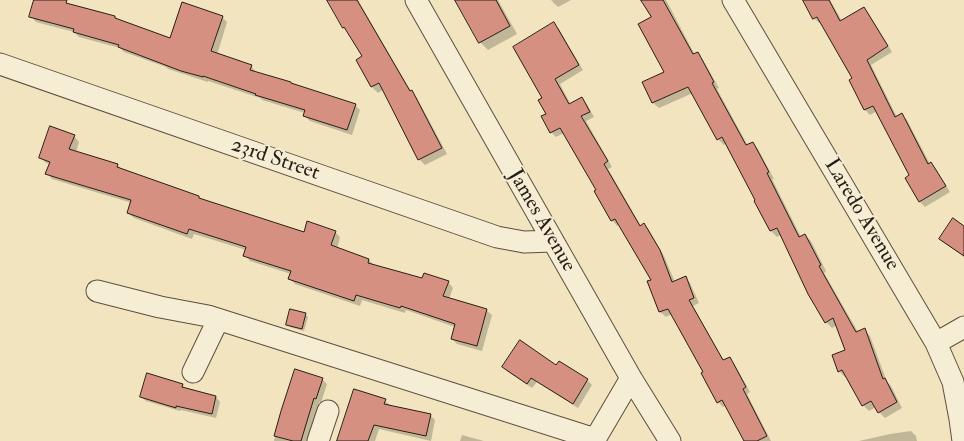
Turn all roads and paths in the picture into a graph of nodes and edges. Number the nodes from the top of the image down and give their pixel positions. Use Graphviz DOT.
graph roads {
  1 [pos="416,0"];
  2 [pos="733,0"];
  3 [pos="0,64"];
  4 [pos="553,241"];
  5 [pos="97,291"];
  6 [pos="218,320"];
  7 [pos="964,327"];
  8 [pos="936,343"];
  9 [pos="193,372"];
  10 [pos="631,378"];
  11 [pos="328,411"];
  12 [pos="594,440"];
  13 [pos="318,441"];
  14 [pos="670,441"];
  15 [pos="963,441"];
  1 -- 4 [label="street, James Avenue"];
  2 -- 8 [label="street, Laredo Avenue"];
  3 -- 4 [label="street, 23rd Street"];
  4 -- 10 [label="street, James Avenue"];
  5 -- 6 [label="street"];
  6 -- 9 [label="street"];
  6 -- 12 [label="street"];
  7 -- 8 [label="street"];
  8 -- 15 [label="street, Laredo Avenue"];
  10 -- 12 [label="street"];
  10 -- 14 [label="street, James Avenue"];
  11 -- 13 [label="street"];
}
